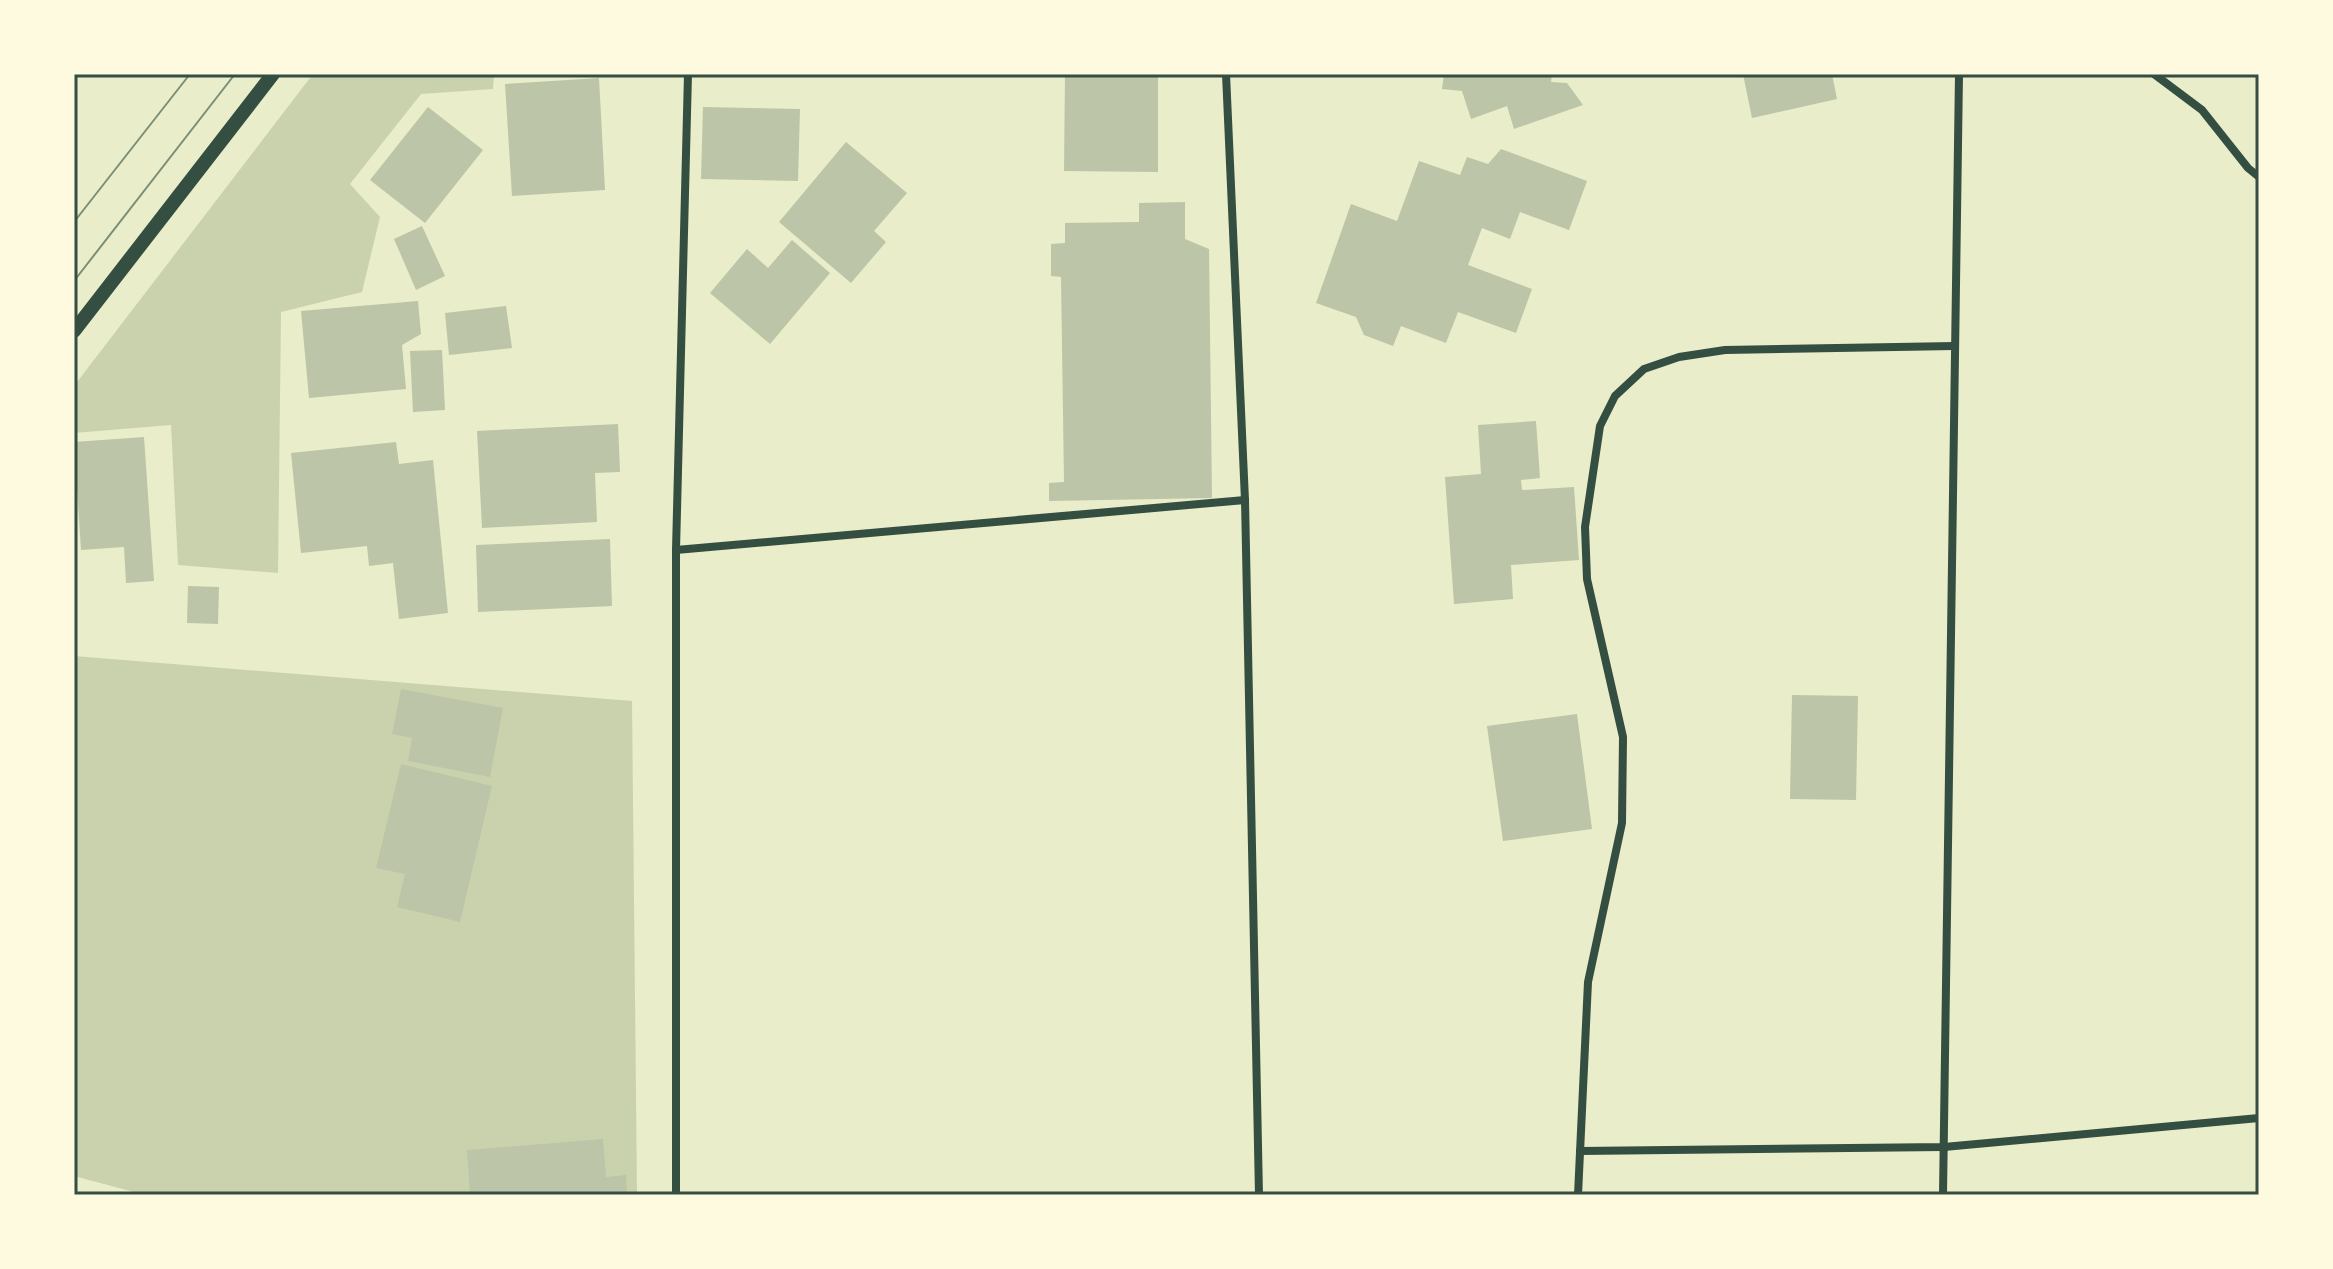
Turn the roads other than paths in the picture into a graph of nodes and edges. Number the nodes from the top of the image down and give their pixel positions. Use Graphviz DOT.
graph roads {
  1 [pos="273,74"];
  2 [pos="688,74"];
  3 [pos="1226,74"];
  4 [pos="1959,74"];
  5 [pos="2154,74"];
  6 [pos="2259,177"];
  7 [pos="74,331"];
  8 [pos="1955,346"];
  9 [pos="1245,500"];
  10 [pos="676,550"];
  11 [pos="2259,1118"];
  12 [pos="1944,1147"];
  13 [pos="1580,1151"];
  14 [pos="676,1195"];
  15 [pos="1259,1195"];
  16 [pos="1578,1195"];
  17 [pos="1943,1195"];
  1 -- 7 [label="street"];
  2 -- 10 [label="street"];
  3 -- 9 [label="street"];
  4 -- 8 [label="street"];
  5 -- 6 [label="street"];
  8 -- 12 [label="street"];
  8 -- 13 [label="street"];
  9 -- 10 [label="street"];
  9 -- 15 [label="street"];
  10 -- 14 [label="street"];
  11 -- 12 [label="street"];
  12 -- 13 [label="street"];
  12 -- 17 [label="street"];
  13 -- 16 [label="street"];
}
